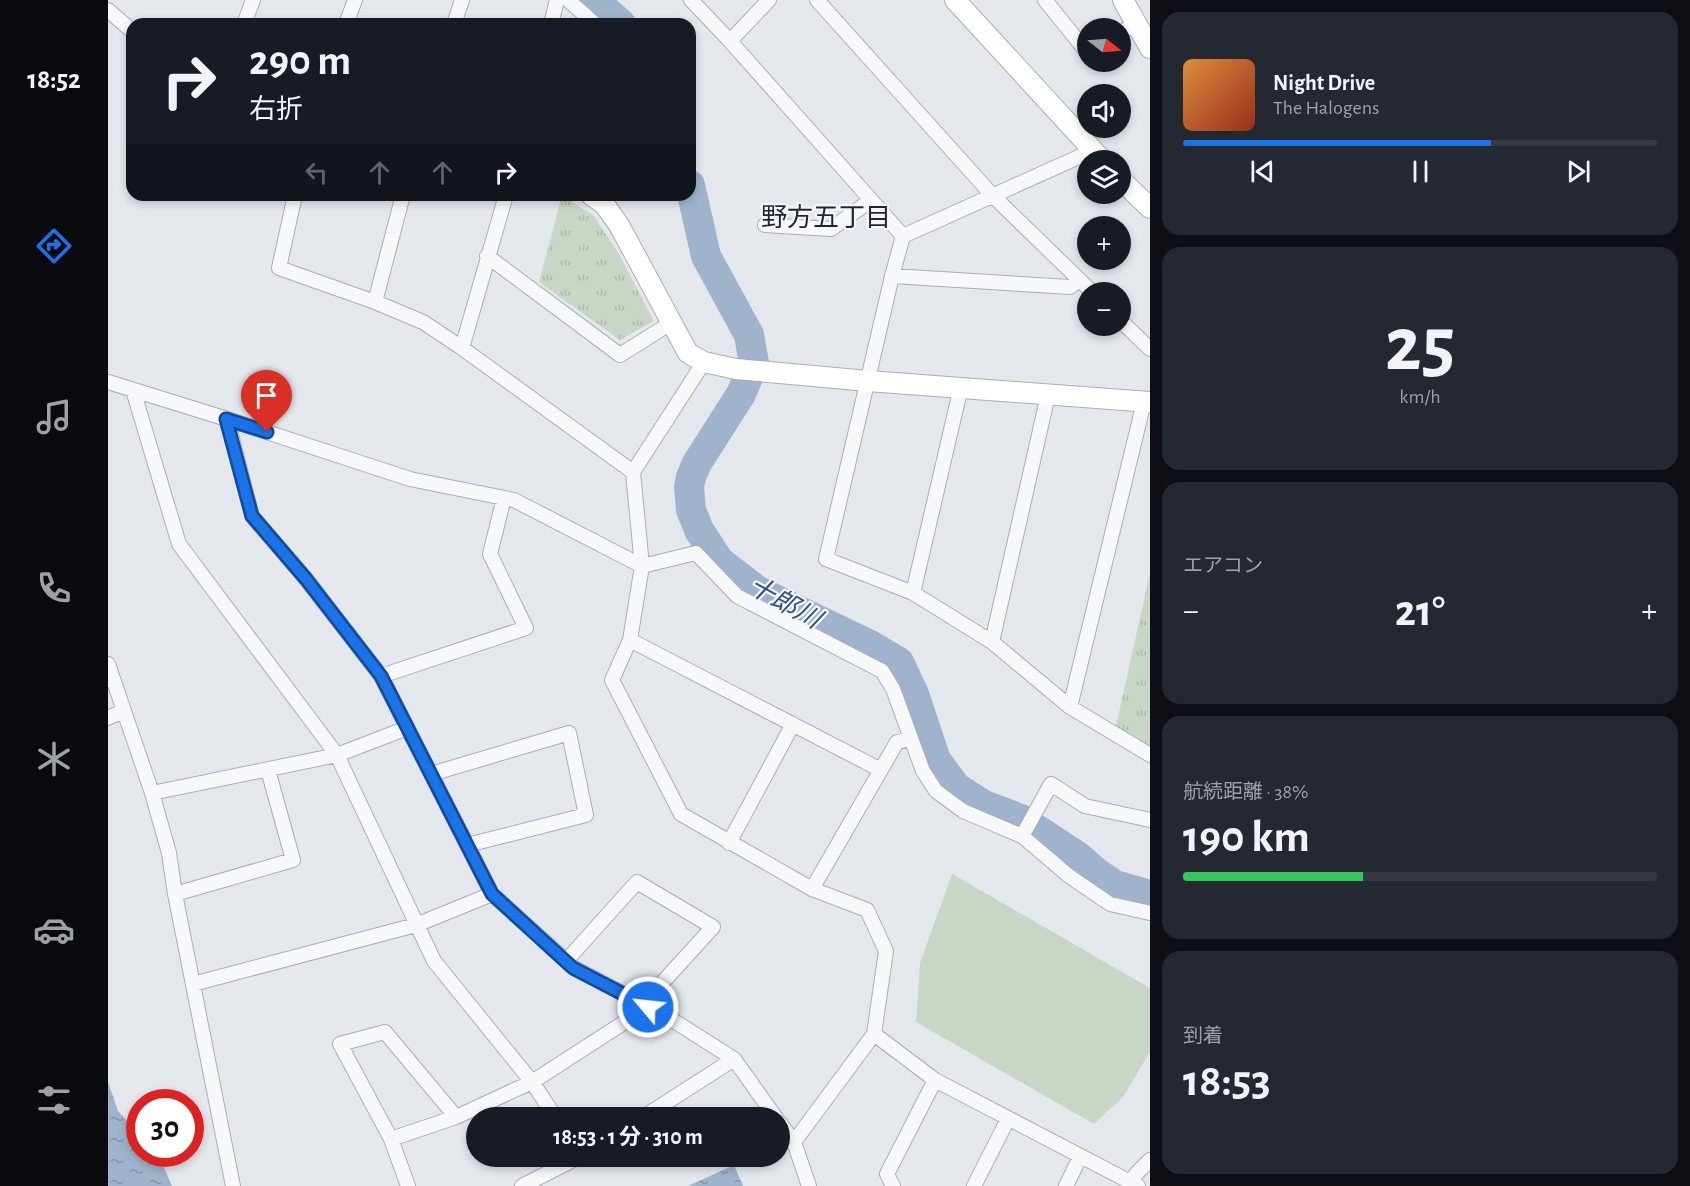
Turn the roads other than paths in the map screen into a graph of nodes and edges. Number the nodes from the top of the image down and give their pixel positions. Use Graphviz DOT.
graph roads {
  1 [pos="111,0"];
  2 [pos="252,0"];
  3 [pos="355,0"];
  4 [pos="462,0"];
  5 [pos="557,0"];
  6 [pos="568,0"];
  7 [pos="691,0"];
  8 [pos="770,0"];
  9 [pos="817,0"];
  10 [pos="955,0"];
  11 [pos="1045,0"];
  12 [pos="1123,0"];
  13 [pos="108,10"];
  14 [pos="246,18"];
  15 [pos="348,18"];
  16 [pos="456,18"];
  17 [pos="552,18"];
  18 [pos="588,18"];
  19 [pos="1126,18"];
  20 [pos="126,26"];
  21 [pos="1131,31"];
  22 [pos="1077,40"];
  23 [pos="730,41"];
  24 [pos="1150,48"];
  25 [pos="1092,150"];
  26 [pos="1077,164"];
  27 [pos="1131,190"];
  28 [pos="993,196"];
  29 [pos="871,200"];
  30 [pos="294,201"];
  31 [pos="401,201"];
  32 [pos="504,201"];
  33 [pos="603,201"];
  34 [pos="1150,208"];
  35 [pos="765,225"];
  36 [pos="903,236"];
  37 [pos="487,256"];
  38 [pos="892,276"];
  39 [pos="1079,280"];
  40 [pos="375,302"];
  41 [pos="671,323"];
  42 [pos="1131,331"];
  43 [pos="462,348"];
  44 [pos="1150,349"];
  45 [pos="704,362"];
  46 [pos="868,381"];
  47 [pos="108,382"];
  48 [pos="961,387"];
  49 [pos="133,390"];
  50 [pos="1048,395"];
  51 [pos="1147,402"];
  52 [pos="226,419"];
  53 [pos="633,472"];
  54 [pos="504,498"];
  55 [pos="642,566"];
  56 [pos="913,593"];
  57 [pos="630,640"];
  58 [pos="992,642"];
  59 [pos="108,664"];
  60 [pos="381,676"];
  61 [pos="1070,707"];
  62 [pos="123,711"];
  63 [pos="108,717"];
  64 [pos="793,724"];
  65 [pos="407,728"];
  66 [pos="910,739"];
  67 [pos="337,755"];
  68 [pos="1150,755"];
  69 [pos="268,770"];
  70 [pos="881,770"];
  71 [pos="431,774"];
  72 [pos="152,793"];
  73 [pos="1150,820"];
  74 [pos="1022,836"];
  75 [pos="729,843"];
  76 [pos="467,845"];
  77 [pos="812,889"];
  78 [pos="175,894"];
  79 [pos="492,894"];
  80 [pos="1150,913"];
  81 [pos="416,925"];
  82 [pos="566,961"];
  83 [pos="193,984"];
  84 [pos="648,1007"];
  85 [pos="874,1034"];
  86 [pos="734,1059"];
  87 [pos="935,1080"];
  88 [pos="532,1082"];
  89 [pos="549,1107"];
  90 [pos="659,1107"];
  91 [pos="768,1107"];
  92 [pos="456,1117"];
  93 [pos="1008,1119"];
  94 [pos="790,1137"];
  95 [pos="391,1139"];
  96 [pos="794,1142"];
  97 [pos="1080,1157"];
  98 [pos="1150,1160"];
  99 [pos="559,1167"];
  100 [pos="1134,1184"];
  101 [pos="233,1186"];
  102 [pos="408,1186"];
  103 [pos="522,1186"];
  104 [pos="809,1186"];
  105 [pos="893,1186"];
  106 [pos="974,1186"];
  107 [pos="1066,1186"];
  1 -- 13 [label="street"];
  2 -- 14 [label="street"];
  3 -- 15 [label="street"];
  4 -- 16 [label="street"];
  5 -- 17 [label="street"];
  6 -- 18 [label="street"];
  7 -- 23 [label="street"];
  8 -- 23 [label="street"];
  9 -- 28 [label="street"];
  10 -- 25 [label="street"];
  11 -- 22 [label="street"];
  12 -- 19 [label="street"];
  13 -- 20 [label="street"];
  21 -- 24 [label="street"];
  23 -- 29 [label="street"];
  26 -- 28 [label="street"];
  27 -- 34 [label="street"];
  28 -- 36 [label="street"];
  28 -- 39 [label="street"];
  29 -- 35 [label="street"];
  29 -- 36 [label="street"];
  30 -- 40 [label="street"];
  31 -- 40 [label="street"];
  32 -- 37 [label="street"];
  33 -- 41 [label="street"];
  36 -- 38 [label="street"];
  37 -- 41 [label="street"];
  37 -- 43 [label="street"];
  38 -- 39 [label="street"];
  38 -- 46 [label="street"];
  40 -- 43 [label="street"];
  41 -- 45 [label="street"];
  42 -- 44 [label="street"];
  43 -- 53 [label="street"];
  45 -- 46 [label="street"];
  45 -- 53 [label="street"];
  46 -- 48 [label="street"];
  46 -- 56 [label="street"];
  47 -- 49 [label="street"];
  48 -- 50 [label="street"];
  48 -- 56 [label="street"];
  49 -- 52 [label="street"];
  49 -- 67 [label="street"];
  50 -- 51 [label="street"];
  50 -- 58 [label="street"];
  51 -- 61 [label="street"];
  52 -- 54 [label="street"];
  52 -- 60 [label="street"];
  53 -- 55 [label="street"];
  54 -- 55 [label="street"];
  54 -- 60 [label="street"];
  55 -- 57 [label="street"];
  55 -- 66 [label="street"];
  56 -- 58 [label="street"];
  57 -- 64 [label="street"];
  57 -- 75 [label="street"];
  58 -- 61 [label="street"];
  59 -- 62 [label="street"];
  60 -- 65 [label="street"];
  61 -- 68 [label="street"];
  62 -- 63 [label="street"];
  62 -- 72 [label="street"];
  64 -- 70 [label="street"];
  64 -- 75 [label="street"];
  65 -- 67 [label="street"];
  65 -- 71 [label="street"];
  66 -- 70 [label="street"];
  66 -- 74 [label="street"];
  67 -- 69 [label="street"];
  67 -- 81 [label="street"];
  69 -- 72 [label="street"];
  69 -- 78 [label="street"];
  70 -- 77 [label="street"];
  71 -- 76 [label="street"];
  71 -- 76 [label="street"];
  72 -- 78 [label="street"];
  73 -- 74 [label="street"];
  74 -- 80 [label="street"];
  75 -- 77 [label="street"];
  76 -- 79 [label="street"];
  77 -- 85 [label="street"];
  78 -- 83 [label="street"];
  79 -- 81 [label="street"];
  79 -- 82 [label="street"];
  81 -- 83 [label="street"];
  81 -- 88 [label="street"];
  82 -- 84 [label="street"];
  82 -- 84 [label="street"];
  83 -- 101 [label="street"];
  84 -- 86 [label="street"];
  84 -- 88 [label="street"];
  85 -- 87 [label="street"];
  85 -- 96 [label="street"];
  86 -- 90 [label="street"];
  86 -- 91 [label="street"];
  87 -- 93 [label="street"];
  87 -- 105 [label="street"];
  88 -- 89 [label="street"];
  88 -- 92 [label="street"];
  92 -- 95 [label="street"];
  92 -- 95 [label="street"];
  93 -- 97 [label="street"];
  93 -- 106 [label="street"];
  94 -- 96 [label="street"];
  95 -- 102 [label="street"];
  96 -- 104 [label="street"];
  97 -- 100 [label="street"];
  97 -- 107 [label="street"];
  98 -- 100 [label="street"];
  99 -- 103 [label="street"];
}
